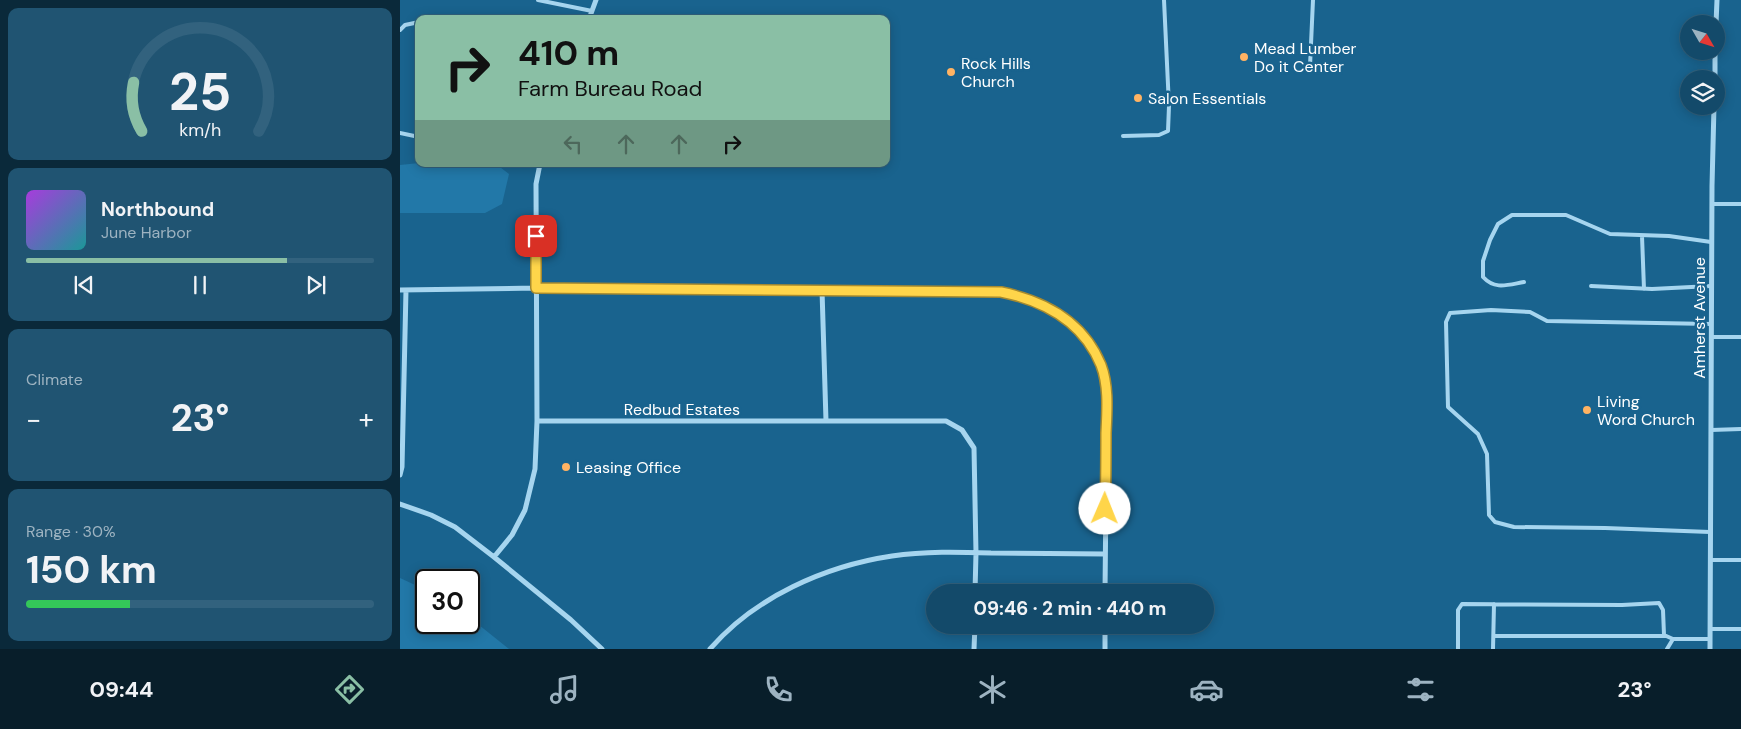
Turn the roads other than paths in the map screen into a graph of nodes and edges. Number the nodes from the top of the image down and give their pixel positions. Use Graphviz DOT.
graph roads {
  1 [pos="538,0"];
  2 [pos="596,0"];
  3 [pos="1164,0"];
  4 [pos="1313,0"];
  5 [pos="1717,0"];
  6 [pos="592,11"];
  7 [pos="590,15"];
  8 [pos="1716,15"];
  9 [pos="415,23"];
  10 [pos="400,30"];
  11 [pos="1310,66"];
  12 [pos="1714,115"];
  13 [pos="400,132"];
  14 [pos="415,136"];
  15 [pos="1123,136"];
  16 [pos="539,167"];
  17 [pos="1712,204"];
  18 [pos="1741,204"];
  19 [pos="1642,236"];
  20 [pos="1712,242"];
  21 [pos="1524,282"];
  22 [pos="1591,286"];
  23 [pos="1711,286"];
  24 [pos="536,288"];
  25 [pos="1644,288"];
  26 [pos="403,290"];
  27 [pos="822,290"];
  28 [pos="1711,324"];
  29 [pos="1711,337"];
  30 [pos="1741,337"];
  31 [pos="537,421"];
  32 [pos="826,421"];
  33 [pos="1741,429"];
  34 [pos="1710,430"];
  35 [pos="400,476"];
  36 [pos="400,504"];
  37 [pos="1710,532"];
  38 [pos="976,552"];
  39 [pos="1105,554"];
  40 [pos="494,556"];
  41 [pos="1710,560"];
  42 [pos="1741,560"];
  43 [pos="975,584"];
  44 [pos="1105,584"];
  45 [pos="1494,604"];
  46 [pos="1710,629"];
  47 [pos="1741,629"];
  48 [pos="974,634"];
  49 [pos="1105,634"];
  50 [pos="1494,636"];
  51 [pos="1666,636"];
  52 [pos="1673,639"];
  53 [pos="1710,639"];
  54 [pos="602,649"];
  55 [pos="710,649"];
  56 [pos="974,649"];
  57 [pos="1104,649"];
  58 [pos="1458,649"];
  59 [pos="1493,649"];
  60 [pos="1667,649"];
  61 [pos="1710,649"];
  1 -- 6 [label="lane"];
  2 -- 6 [label="street"];
  3 -- 15 [label="lane"];
  4 -- 11 [label="lane"];
  5 -- 8 [label="street"];
  6 -- 7 [label="street"];
  9 -- 10 [label="lane"];
  12 -- 17 [label="street, Amherst Avenue"];
  13 -- 14 [label="lane"];
  16 -- 24 [label="street"];
  17 -- 18 [label="lane"];
  17 -- 20 [label="street, Amherst Avenue"];
  19 -- 20 [label="lane"];
  19 -- 21 [label="lane"];
  19 -- 25 [label="lane"];
  20 -- 23 [label="street, Amherst Avenue"];
  22 -- 25 [label="lane"];
  23 -- 25 [label="lane"];
  23 -- 28 [label="street, Amherst Avenue"];
  24 -- 26 [label="street"];
  24 -- 27 [label="street"];
  24 -- 31 [label="street"];
  26 -- 35 [label="street"];
  27 -- 32 [label="street"];
  27 -- 39 [label="street"];
  28 -- 29 [label="street, Amherst Avenue"];
  28 -- 37 [label="lane"];
  29 -- 30 [label="lane"];
  29 -- 34 [label="street, Amherst Avenue"];
  31 -- 32 [label="street, Redbud Estates"];
  31 -- 40 [label="street"];
  32 -- 38 [label="street, Redbud Estates"];
  33 -- 34 [label="lane"];
  34 -- 37 [label="street, Amherst Avenue"];
  36 -- 40 [label="street"];
  37 -- 41 [label="street, Amherst Avenue"];
  38 -- 39 [label="street"];
  38 -- 43 [label="street, Redbud Estates"];
  38 -- 55 [label="street"];
  39 -- 44 [label="street"];
  40 -- 54 [label="street"];
  41 -- 42 [label="lane"];
  41 -- 46 [label="street, Amherst Avenue"];
  45 -- 50 [label="lane"];
  45 -- 51 [label="lane"];
  45 -- 58 [label="lane"];
  46 -- 47 [label="lane"];
  46 -- 53 [label="street, Amherst Avenue"];
  48 -- 56 [label="street"];
  49 -- 57 [label="street"];
  50 -- 51 [label="lane"];
  50 -- 59 [label="lane"];
  51 -- 52 [label="lane"];
  52 -- 53 [label="lane"];
  52 -- 60 [label="lane"];
  53 -- 61 [label="street, Amherst Avenue"];
}
